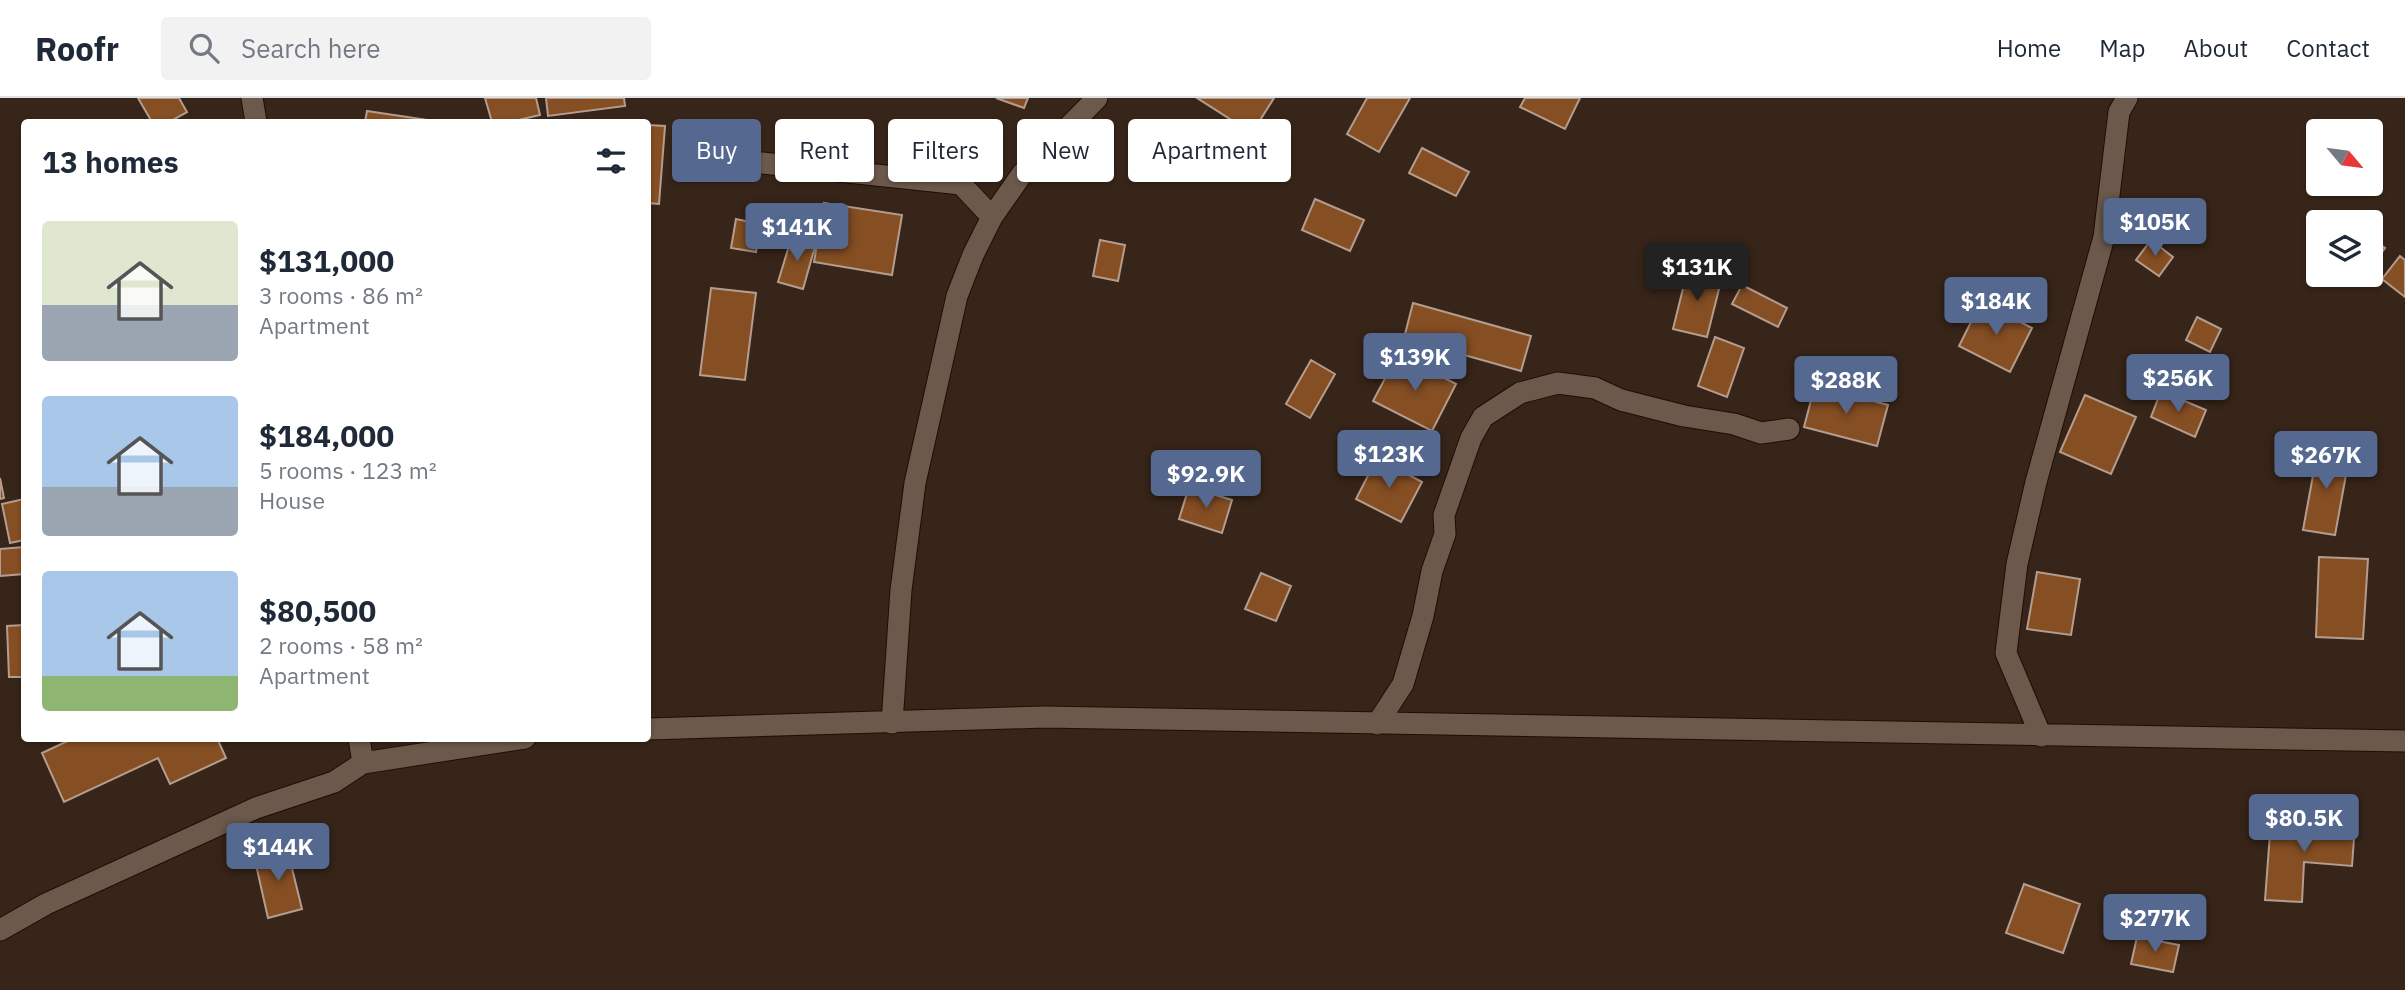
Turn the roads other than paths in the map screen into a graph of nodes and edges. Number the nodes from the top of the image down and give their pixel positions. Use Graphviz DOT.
graph roads {
  1 [pos="253,98"];
  2 [pos="1097,98"];
  3 [pos="2127,98"];
  4 [pos="256,119"];
  5 [pos="762,163"];
  6 [pos="992,217"];
  7 [pos="1789,429"];
  8 [pos="892,723"];
  9 [pos="1377,724"];
  10 [pos="651,729"];
  11 [pos="2041,736"];
  12 [pos="2405,741"];
  13 [pos="360,742"];
  14 [pos="498,742"];
  15 [pos="363,762"];
  16 [pos="0,930"];
  1 -- 4 [label="street"];
  2 -- 6 [label="street"];
  3 -- 11 [label="street"];
  5 -- 6 [label="street"];
  6 -- 8 [label="street"];
  7 -- 9 [label="street"];
  8 -- 9 [label="street"];
  8 -- 10 [label="street"];
  9 -- 11 [label="street"];
  11 -- 12 [label="street"];
  13 -- 15 [label="street"];
  14 -- 15 [label="street"];
  15 -- 16 [label="street"];
}
